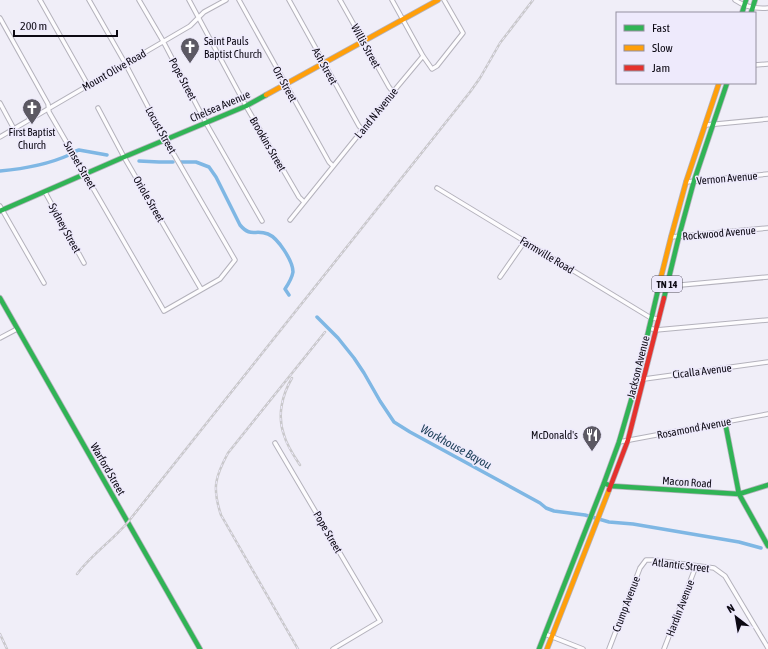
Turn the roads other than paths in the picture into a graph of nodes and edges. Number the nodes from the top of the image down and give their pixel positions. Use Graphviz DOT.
graph roads {
  1 [pos="40,0"];
  2 [pos="89,0"];
  3 [pos="139,0"];
  4 [pos="189,0"];
  5 [pos="226,0"];
  6 [pos="239,0"];
  7 [pos="289,0"];
  8 [pos="340,0"];
  9 [pos="392,0"];
  10 [pos="438,0"];
  11 [pos="444,0"];
  12 [pos="735,0"];
  13 [pos="755,0"];
  14 [pos="745,3"];
  15 [pos="768,8"];
  16 [pos="751,10"];
  17 [pos="198,17"];
  18 [pos="0,18"];
  19 [pos="403,20"];
  20 [pos="163,41"];
  21 [pos="363,42"];
  22 [pos="423,56"];
  23 [pos="125,64"];
  24 [pos="323,64"];
  25 [pos="768,64"];
  26 [pos="756,65"];
  27 [pos="719,84"];
  28 [pos="727,84"];
  29 [pos="88,85"];
  30 [pos="285,85"];
  31 [pos="393,92"];
  32 [pos="0,103"];
  33 [pos="246,106"];
  34 [pos="48,108"];
  35 [pos="98,108"];
  36 [pos="768,119"];
  37 [pos="206,123"];
  38 [pos="706,124"];
  39 [pos="714,124"];
  40 [pos="14,129"];
  41 [pos="363,130"];
  42 [pos="0,137"];
  43 [pos="165,139"];
  44 [pos="124,157"];
  45 [pos="333,166"];
  46 [pos="84,174"];
  47 [pos="768,174"];
  48 [pos="694,181"];
  49 [pos="686,182"];
  50 [pos="437,188"];
  51 [pos="45,192"];
  52 [pos="304,202"];
  53 [pos="1,209"];
  54 [pos="290,220"];
  55 [pos="262,221"];
  56 [pos="768,228"];
  57 [pos="679,236"];
  58 [pos="671,237"];
  59 [pos="525,241"];
  60 [pos="84,263"];
  61 [pos="500,277"];
  62 [pos="768,278"];
  63 [pos="44,284"];
  64 [pos="667,286"];
  65 [pos="659,287"];
  66 [pos="201,289"];
  67 [pos="0,298"];
  68 [pos="651,318"];
  69 [pos="658,320"];
  70 [pos="768,320"];
  71 [pos="649,328"];
  72 [pos="17,329"];
  73 [pos="656,330"];
  74 [pos="0,338"];
  75 [pos="768,362"];
  76 [pos="644,378"];
  77 [pos="637,380"];
  78 [pos="768,414"];
  79 [pos="725,422"];
  80 [pos="628,440"];
  81 [pos="619,442"];
  82 [pos="276,443"];
  83 [pos="604,483"];
  84 [pos="768,485"];
  85 [pos="611,486"];
  86 [pos="739,494"];
  87 [pos="768,546"];
  88 [pos="646,560"];
  89 [pos="696,566"];
  90 [pos="545,634"];
  91 [pos="552,637"];
  92 [pos="768,648"];
  93 [pos="200,649"];
  94 [pos="333,649"];
  95 [pos="539,649"];
  96 [pos="547,649"];
  97 [pos="583,649"];
  98 [pos="609,649"];
  99 [pos="664,649"];
  1 -- 29 [label="street"];
  2 -- 23 [label="street, Locust Street"];
  3 -- 20 [label="street, Pope Street"];
  4 -- 17 [label="street, Brookins Street"];
  5 -- 17 [label="street, Mount Olive Road"];
  6 -- 30 [label="street, Orr Street"];
  7 -- 24 [label="street, Ash Street"];
  8 -- 21 [label="street, Willis Street"];
  9 -- 19 [label="street"];
  10 -- 19 [label="main road, Chelsea Avenue"];
  11 -- 22 [label="street"];
  12 -- 14 [label="street"];
  13 -- 16 [label="main road"];
  14 -- 16 [label="street"];
  15 -- 16 [label="street"];
  17 -- 20 [label="street, Mount Olive Road"];
  17 -- 33 [label="street, Brookins Street"];
  18 -- 34 [label="street, Sunset Street"];
  19 -- 21 [label="main road, Chelsea Avenue"];
  19 -- 22 [label="street"];
  20 -- 23 [label="street, Mount Olive Road"];
  20 -- 37 [label="street, Pope Street"];
  21 -- 24 [label="main road, Chelsea Avenue"];
  21 -- 31 [label="street, Willis Street"];
  22 -- 31 [label="street, L and N Avenue"];
  23 -- 29 [label="street, Mount Olive Road"];
  23 -- 43 [label="street, Locust Street"];
  24 -- 30 [label="main road, Chelsea Avenue"];
  24 -- 41 [label="street, Ash Street"];
  25 -- 26 [label="street"];
  27 -- 38 [label="main road, Jackson Avenue / TN 14"];
  28 -- 39 [label="main road, Jackson Avenue / TN 14"];
  29 -- 34 [label="street, Mount Olive Road"];
  30 -- 33 [label="main road, Chelsea Avenue"];
  30 -- 45 [label="street, Orr Street"];
  31 -- 41 [label="street, L and N Avenue"];
  32 -- 40 [label="street"];
  33 -- 37 [label="main road, Chelsea Avenue"];
  33 -- 52 [label="street, Brookins Street"];
  34 -- 40 [label="street, Mount Olive Road"];
  34 -- 46 [label="street, Sunset Street"];
  35 -- 44 [label="street, Oriole Street"];
  36 -- 39 [label="street"];
  37 -- 43 [label="main road, Chelsea Avenue"];
  37 -- 55 [label="street, Pope Street"];
  38 -- 39 [label="street"];
  38 -- 49 [label="main road, Jackson Avenue / TN 14"];
  39 -- 48 [label="main road, Jackson Avenue / TN 14"];
  40 -- 42 [label="street, Mount Olive Road"];
  41 -- 45 [label="street, L and N Avenue"];
  43 -- 44 [label="main road, Chelsea Avenue"];
  43 -- 66 [label="street, Locust Street"];
  44 -- 46 [label="main road, Chelsea Avenue"];
  44 -- 66 [label="street, Oriole Street"];
  45 -- 52 [label="street, L and N Avenue"];
  46 -- 51 [label="main road, Chelsea Avenue"];
  46 -- 66 [label="street, Sunset Street"];
  47 -- 48 [label="street, Vernon Avenue"];
  48 -- 49 [label="street, Vernon Avenue"];
  48 -- 57 [label="main road, Jackson Avenue / TN 14"];
  49 -- 58 [label="main road, Jackson Avenue / TN 14"];
  50 -- 59 [label="street, Farmville Road"];
  51 -- 53 [label="main road, Chelsea Avenue"];
  51 -- 60 [label="street, Sydney Street"];
  52 -- 54 [label="street, L and N Avenue"];
  53 -- 63 [label="street"];
  56 -- 57 [label="street, Rockwood Avenue"];
  57 -- 58 [label="street, Rockwood Avenue"];
  57 -- 64 [label="main road, Jackson Avenue / TN 14"];
  58 -- 65 [label="main road, Jackson Avenue / TN 14"];
  59 -- 61 [label="street"];
  59 -- 68 [label="street, Farmville Road"];
  62 -- 64 [label="street"];
  64 -- 65 [label="street"];
  64 -- 69 [label="main road, Jackson Avenue / TN 14"];
  65 -- 68 [label="main road, Jackson Avenue / TN 14"];
  67 -- 72 [label="main road, Warford Street"];
  68 -- 69 [label="street, Farmville Road"];
  68 -- 71 [label="main road, Jackson Avenue / TN 14"];
  69 -- 73 [label="main road, Jackson Avenue / TN 14"];
  70 -- 73 [label="street"];
  71 -- 73 [label="street"];
  71 -- 77 [label="main road, Jackson Avenue / TN 14"];
  72 -- 74 [label="street"];
  72 -- 93 [label="main road, Warford Street"];
  73 -- 76 [label="main road, Jackson Avenue / TN 14"];
  75 -- 76 [label="street, Cicalla Avenue"];
  76 -- 77 [label="street, Cicalla Avenue"];
  76 -- 80 [label="main road, Jackson Avenue / TN 14"];
  77 -- 81 [label="main road, Jackson Avenue / TN 14"];
  78 -- 79 [label="street, Rosamond Avenue"];
  79 -- 80 [label="street, Rosamond Avenue"];
  79 -- 86 [label="main road"];
  80 -- 81 [label="street, Rosamond Avenue"];
  80 -- 85 [label="main road, Jackson Avenue / TN 14"];
  81 -- 83 [label="main road, Jackson Avenue / TN 14"];
  82 -- 94 [label="street, Pope Street"];
  83 -- 85 [label="main road, Macon Road"];
  83 -- 90 [label="main road, Jackson Avenue / TN 14"];
  84 -- 86 [label="main road, Macon Road"];
  85 -- 86 [label="main road, Macon Road"];
  85 -- 91 [label="main road, Jackson Avenue / TN 14"];
  86 -- 87 [label="main road"];
  88 -- 89 [label="street, Atlantic Street"];
  88 -- 98 [label="street, Crump Avenue"];
  89 -- 92 [label="street, Atlantic Street"];
  89 -- 99 [label="street, Hardin Avenue"];
  90 -- 91 [label="street"];
  90 -- 95 [label="main road, Jackson Avenue / TN 14"];
  91 -- 96 [label="main road, Jackson Avenue / TN 14"];
  91 -- 97 [label="street"];
}
